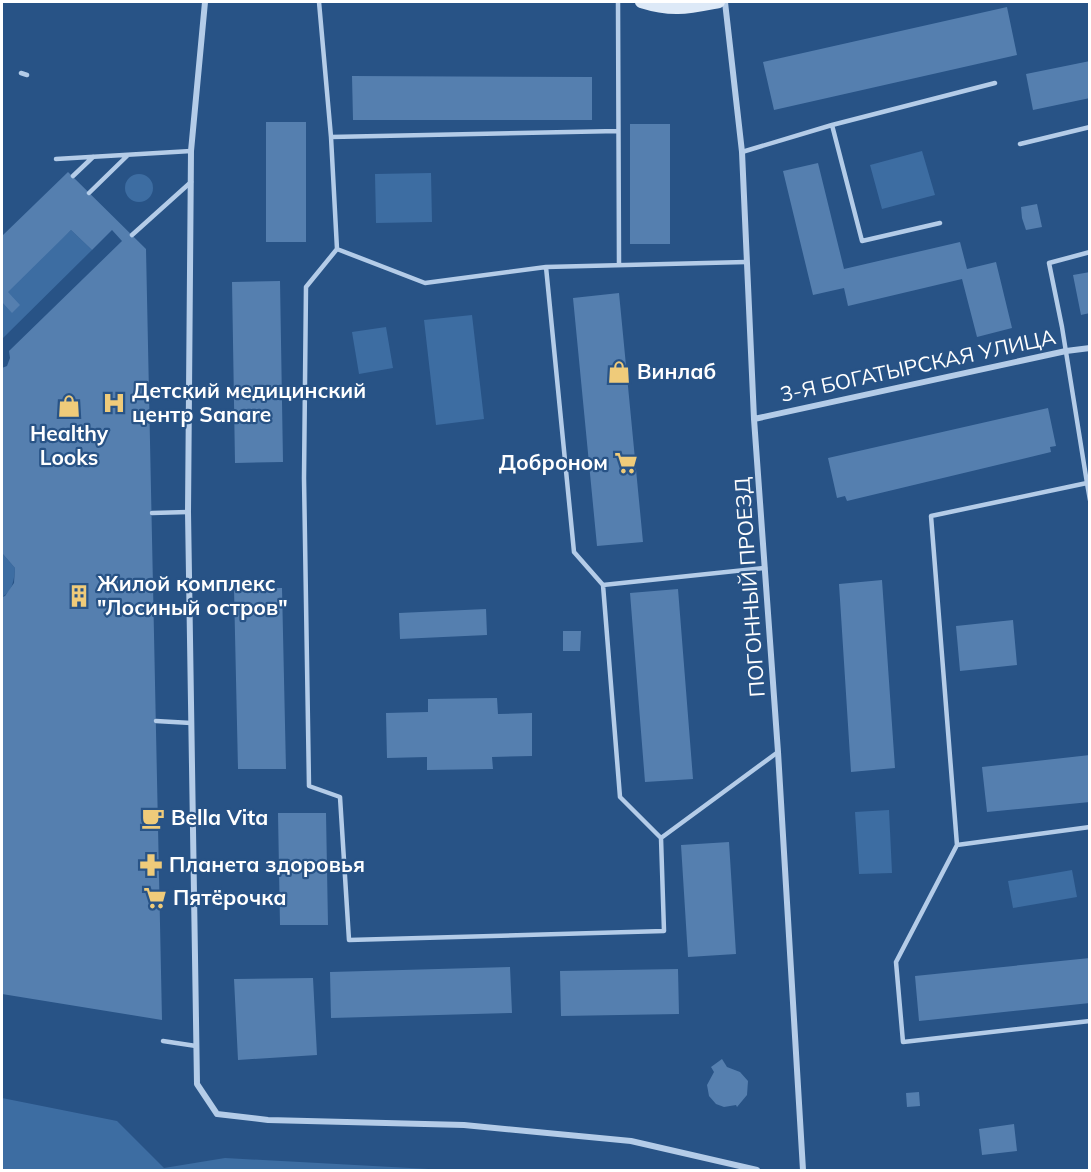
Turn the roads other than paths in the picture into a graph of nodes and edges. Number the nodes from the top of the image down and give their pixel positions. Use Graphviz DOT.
graph roads {
  1 [pos="206,2"];
  2 [pos="318,2"];
  3 [pos="618,2"];
  4 [pos="641,2"];
  5 [pos="719,2"];
  6 [pos="724,2"];
  7 [pos="995,83"];
  8 [pos="832,125"];
  9 [pos="1089,127"];
  10 [pos="618,132"];
  11 [pos="331,136"];
  12 [pos="1020,144"];
  13 [pos="190,151"];
  14 [pos="742,152"];
  15 [pos="129,154"];
  16 [pos="93,157"];
  17 [pos="56,159"];
  18 [pos="73,176"];
  19 [pos="191,182"];
  20 [pos="89,193"];
  21 [pos="940,223"];
  22 [pos="132,235"];
  23 [pos="337,249"];
  24 [pos="1089,252"];
  25 [pos="746,262"];
  26 [pos="619,264"];
  27 [pos="546,267"];
  28 [pos="1089,348"];
  29 [pos="1066,351"];
  30 [pos="754,419"];
  31 [pos="1087,483"];
  32 [pos="1089,500"];
  33 [pos="188,512"];
  34 [pos="152,513"];
  35 [pos="765,568"];
  36 [pos="603,585"];
  37 [pos="156,721"];
  38 [pos="191,723"];
  39 [pos="778,752"];
  40 [pos="1089,827"];
  41 [pos="661,838"];
  42 [pos="957,845"];
  43 [pos="1089,1021"];
  44 [pos="163,1041"];
  45 [pos="196,1046"];
  46 [pos="757,1170"];
  47 [pos="803,1170"];
  1 -- 13 [label="street"];
  2 -- 11 [label="lane"];
  3 -- 10 [label="lane"];
  4 -- 5 [label="street"];
  6 -- 14 [label="street, ПОГОННЫЙ ПРОЕЗД"];
  7 -- 8 [label="lane"];
  8 -- 14 [label="lane"];
  8 -- 21 [label="lane"];
  9 -- 12 [label="lane"];
  10 -- 11 [label="lane"];
  10 -- 26 [label="lane"];
  11 -- 23 [label="lane"];
  13 -- 15 [label="lane"];
  13 -- 19 [label="street"];
  14 -- 25 [label="street, ПОГОННЫЙ ПРОЕЗД"];
  15 -- 16 [label="lane"];
  15 -- 20 [label="lane"];
  16 -- 17 [label="lane"];
  16 -- 18 [label="lane"];
  19 -- 22 [label="lane"];
  19 -- 33 [label="street"];
  23 -- 27 [label="lane"];
  23 -- 41 [label="lane"];
  24 -- 29 [label="lane"];
  25 -- 26 [label="lane"];
  25 -- 30 [label="street, ПОГОННЫЙ ПРОЕЗД"];
  26 -- 27 [label="lane"];
  27 -- 36 [label="lane"];
  28 -- 29 [label="street, 3-Я БОГАТЫРСКАЯ УЛИЦА"];
  29 -- 30 [label="street, 3-Я БОГАТЫРСКАЯ УЛИЦА"];
  29 -- 31 [label="lane"];
  30 -- 35 [label="street, ПОГОННЫЙ ПРОЕЗД"];
  31 -- 32 [label="lane"];
  31 -- 42 [label="lane"];
  33 -- 34 [label="lane"];
  33 -- 38 [label="street"];
  35 -- 36 [label="lane"];
  35 -- 39 [label="street, ПОГОННЫЙ ПРОЕЗД"];
  36 -- 41 [label="lane"];
  37 -- 38 [label="lane"];
  38 -- 45 [label="street"];
  39 -- 41 [label="lane"];
  39 -- 47 [label="street, ПОГОННЫЙ ПРОЕЗД"];
  40 -- 42 [label="lane"];
  42 -- 43 [label="lane"];
  44 -- 45 [label="lane"];
  45 -- 46 [label="street"];
}
